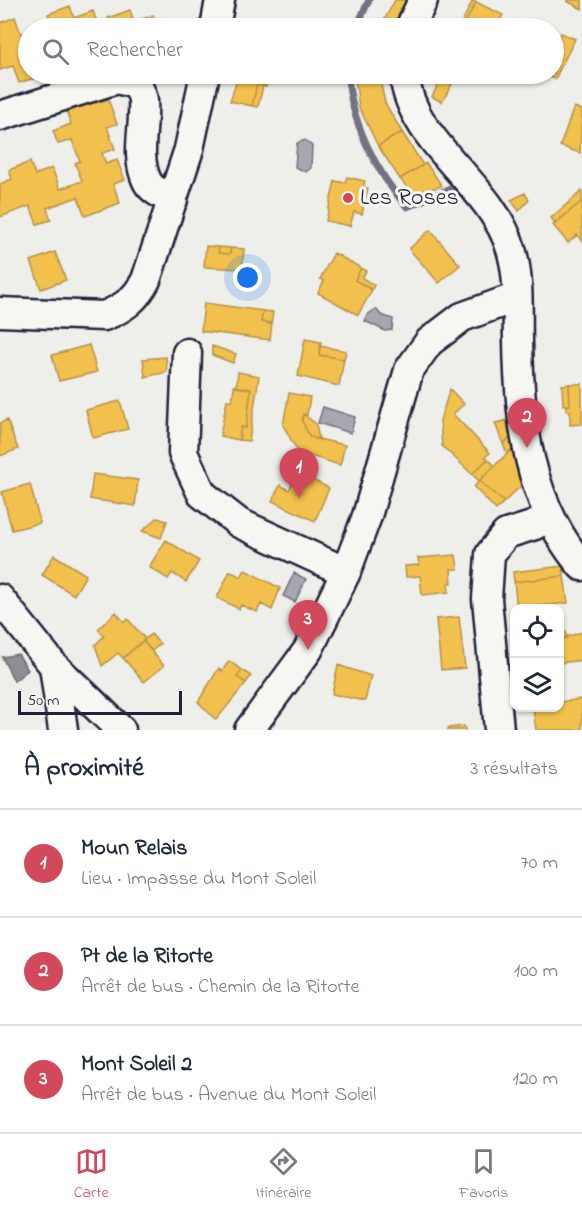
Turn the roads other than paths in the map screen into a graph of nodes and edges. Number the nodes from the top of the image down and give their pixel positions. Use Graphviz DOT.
graph roads {
  1 [pos="220,0"];
  2 [pos="423,0"];
  3 [pos="216,18"];
  4 [pos="415,18"];
  5 [pos="101,84"];
  6 [pos="136,84"];
  7 [pos="203,84"];
  8 [pos="405,84"];
  9 [pos="0,116"];
  10 [pos="173,200"];
  11 [pos="517,297"];
  12 [pos="0,312"];
  13 [pos="188,353"];
  14 [pos="548,515"];
  15 [pos="582,566"];
  16 [pos="346,572"];
  17 [pos="0,600"];
  18 [pos="54,666"];
  19 [pos="116,725"];
  20 [pos="63,730"];
  21 [pos="74,730"];
  22 [pos="249,730"];
  23 [pos="499,730"];
  1 -- 3 [label="street"];
  2 -- 4 [label="street"];
  5 -- 9 [label="street"];
  6 -- 10 [label="street"];
  7 -- 10 [label="street"];
  8 -- 11 [label="street"];
  10 -- 12 [label="street"];
  11 -- 14 [label="street"];
  11 -- 16 [label="street"];
  13 -- 16 [label="street"];
  14 -- 15 [label="street"];
  14 -- 23 [label="street"];
  16 -- 22 [label="street"];
  17 -- 18 [label="street"];
  18 -- 19 [label="street"];
  18 -- 20 [label="street"];
  19 -- 21 [label="street"];
}
